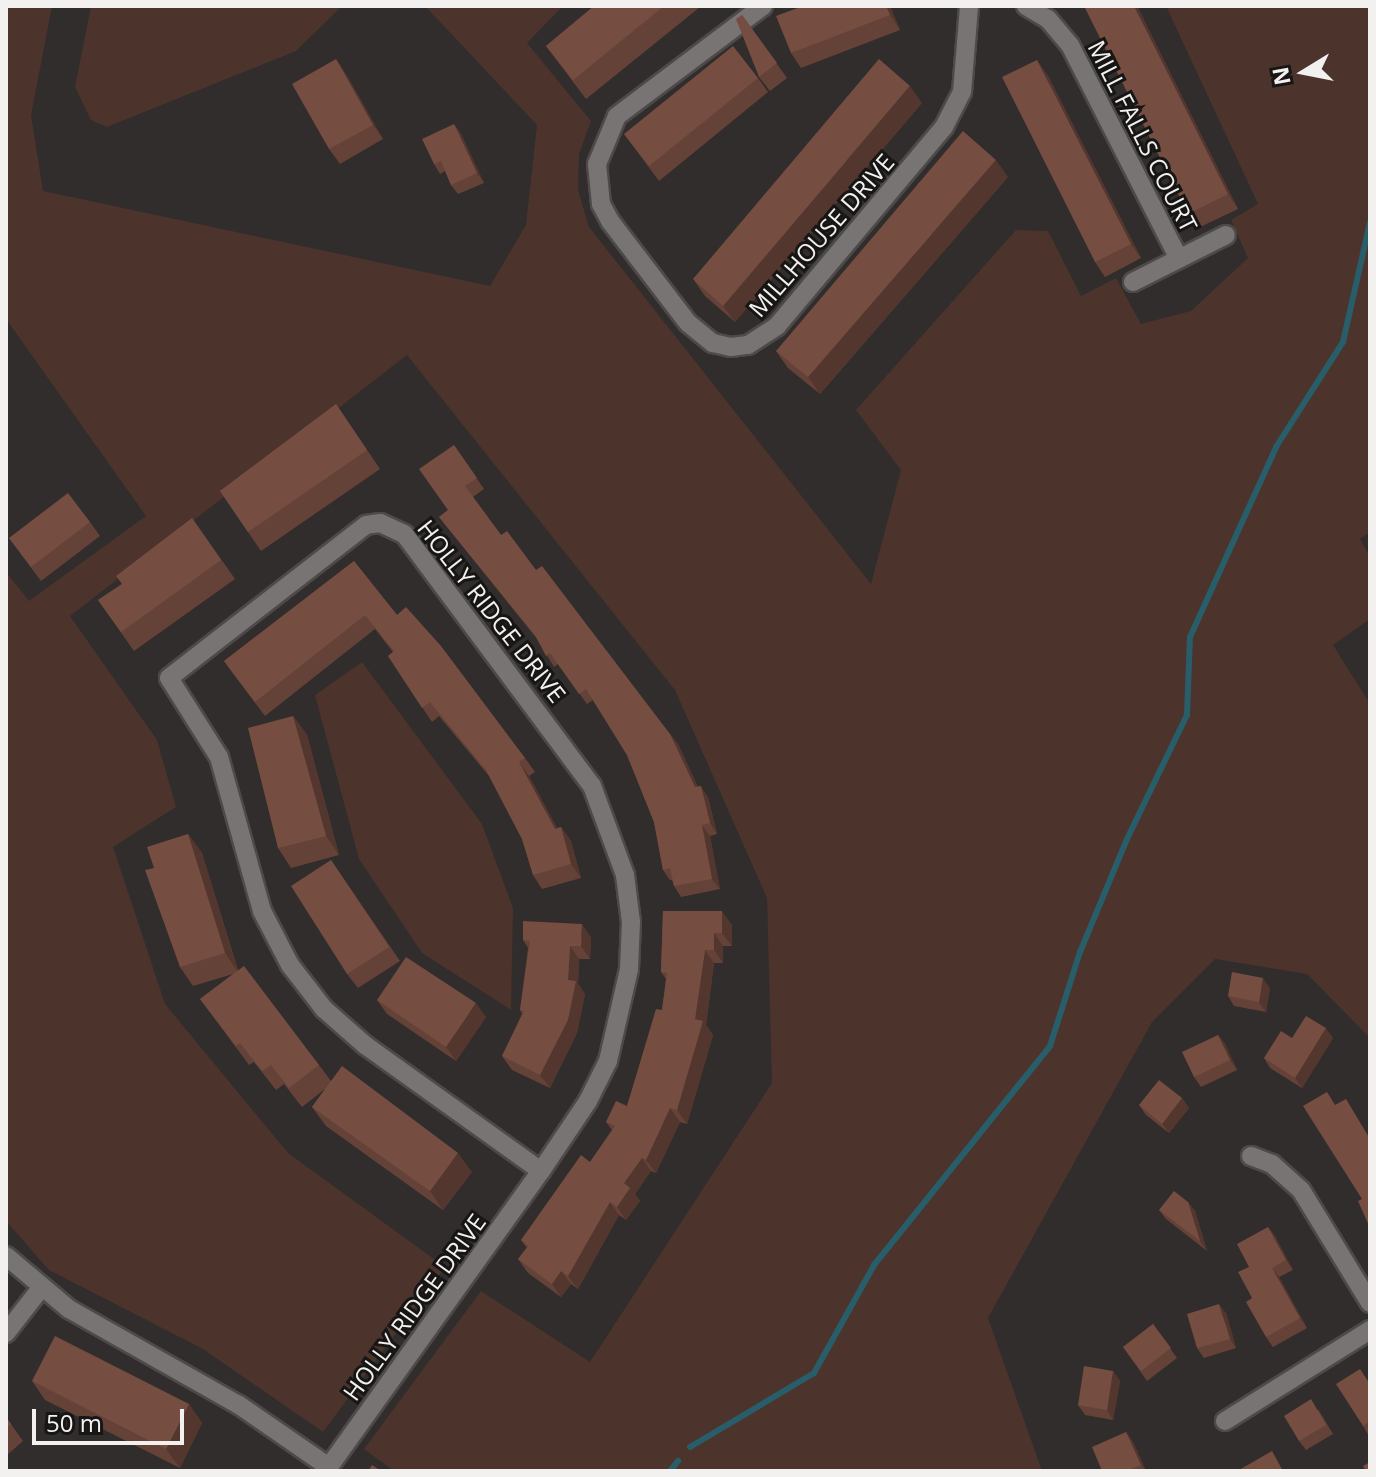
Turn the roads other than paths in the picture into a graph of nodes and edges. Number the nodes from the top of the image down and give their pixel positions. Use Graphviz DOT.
graph roads {
  1 [pos="763,6"];
  2 [pos="969,6"];
  3 [pos="1026,6"];
  4 [pos="1226,235"];
  5 [pos="1179,259"];
  6 [pos="1133,282"];
  7 [pos="1251,1156"];
  8 [pos="541,1171"];
  9 [pos="6,1256"];
  10 [pos="41,1288"];
  11 [pos="1370,1303"];
  12 [pos="1370,1330"];
  13 [pos="6,1333"];
  14 [pos="1225,1421"];
  15 [pos="327,1469"];
  1 -- 2 [label="street, MILLHOUSE DRIVE"];
  3 -- 5 [label="street, MILL FALLS COURT"];
  4 -- 5 [label="street, MILL FALLS COURT"];
  5 -- 6 [label="street, MILL FALLS COURT"];
  7 -- 11 [label="street"];
  8 -- 8 [label="street, HOLLY RIDGE DRIVE"];
  8 -- 15 [label="street, HOLLY RIDGE DRIVE"];
  9 -- 10 [label="street"];
  10 -- 13 [label="street"];
  10 -- 15 [label="street"];
  12 -- 14 [label="street"];
}
